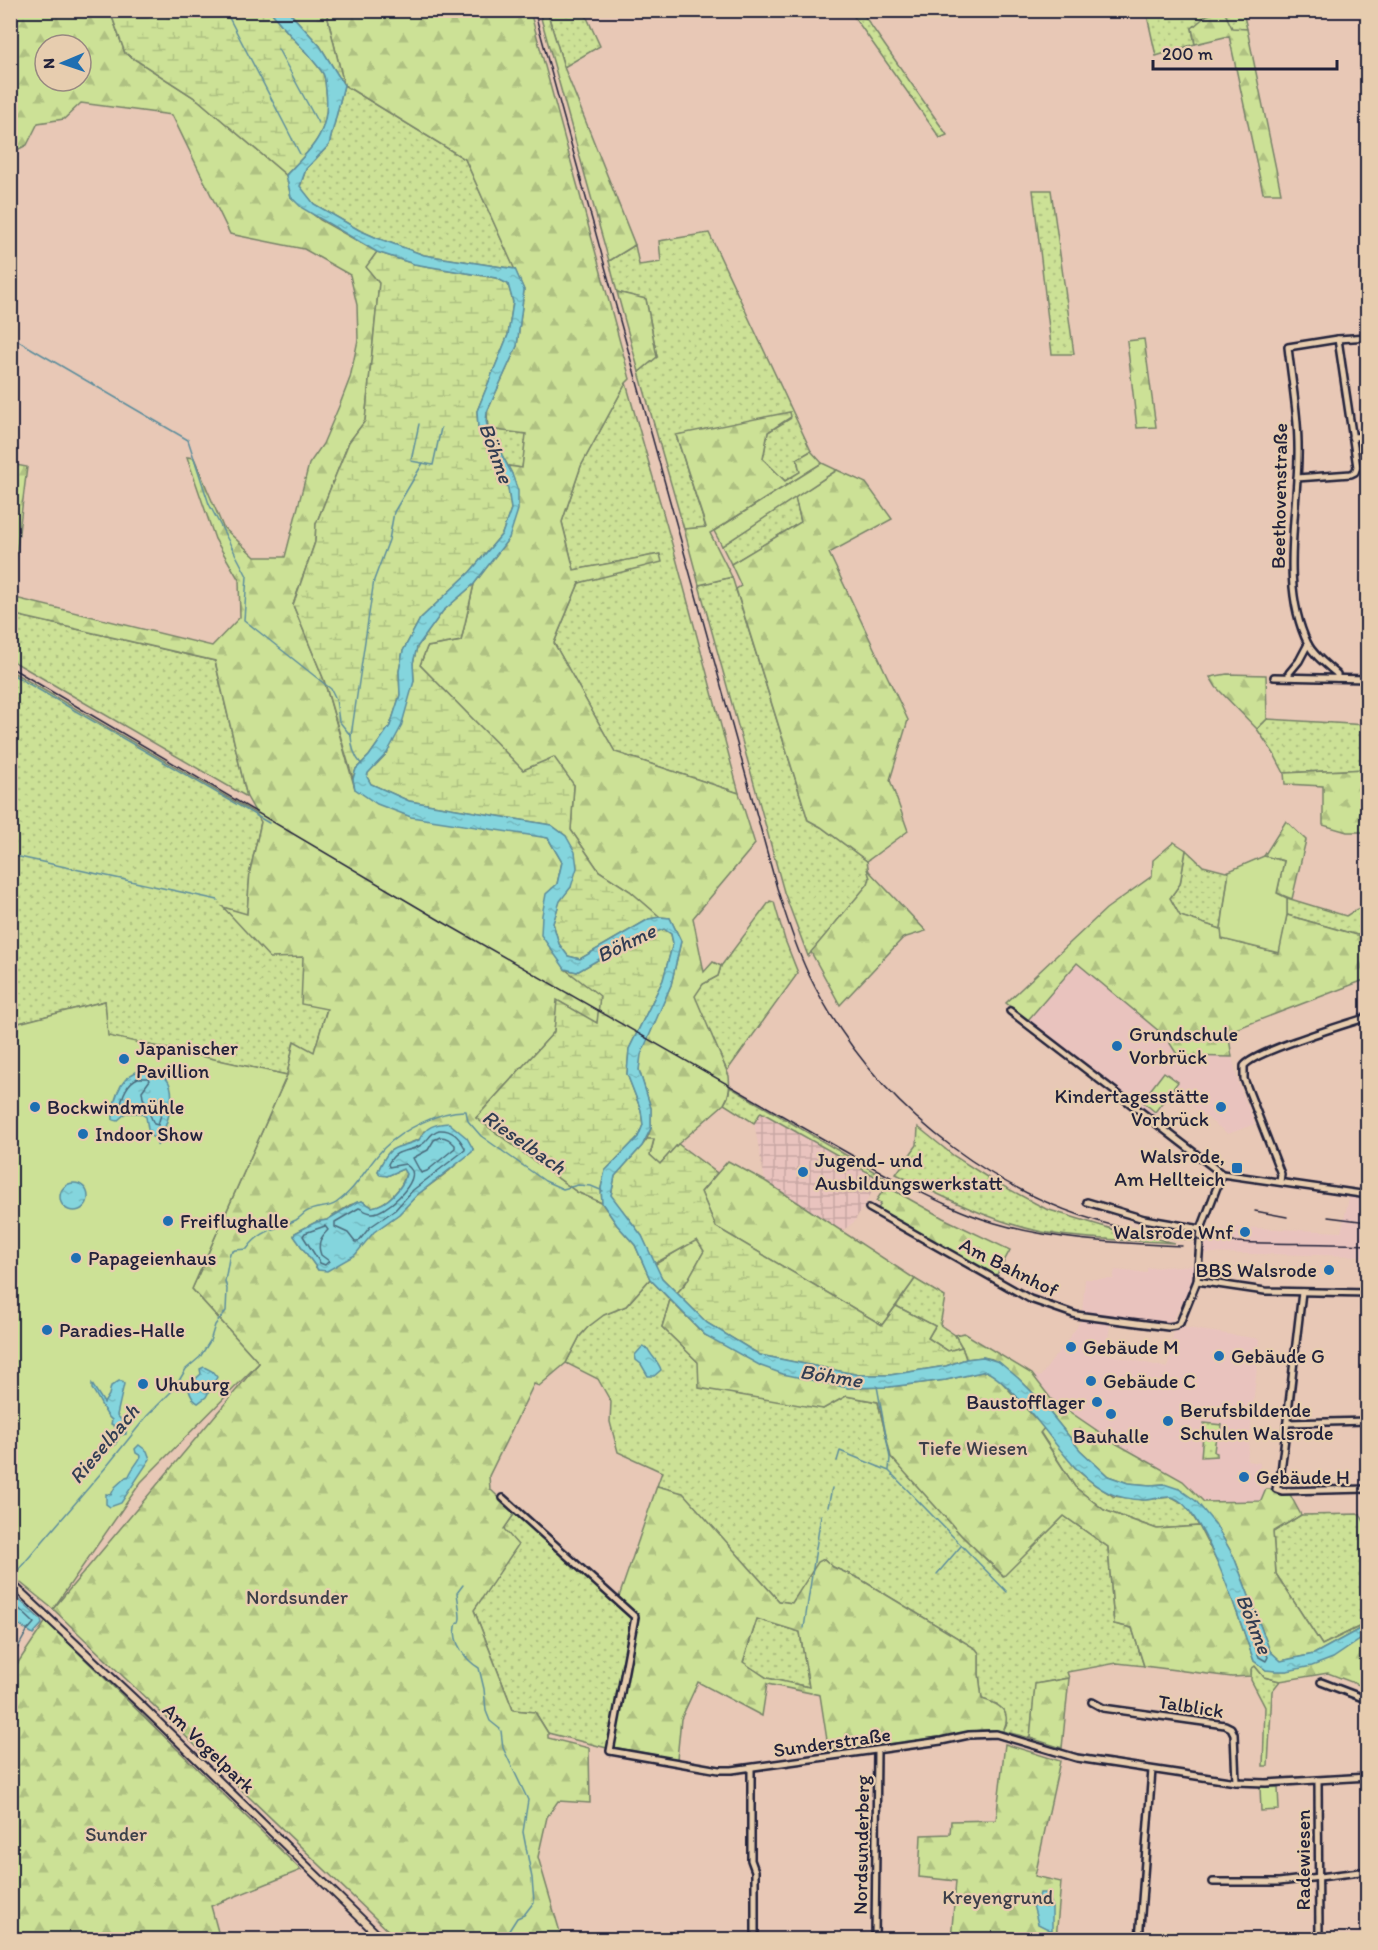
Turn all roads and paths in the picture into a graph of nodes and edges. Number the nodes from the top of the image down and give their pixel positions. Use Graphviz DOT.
graph roads {
  1 [pos="1368,337"];
  2 [pos="1338,339"];
  3 [pos="1368,436"];
  4 [pos="1352,437"];
  5 [pos="1297,478"];
  6 [pos="1308,644"];
  7 [pos="1274,677"];
  8 [pos="1289,677"];
  9 [pos="1337,678"];
  10 [pos="1368,678"];
  11 [pos="1010,1011"];
  12 [pos="1368,1017"];
  13 [pos="1222,1174"];
  14 [pos="1280,1182"];
  15 [pos="1368,1195"];
  16 [pos="1087,1202"];
  17 [pos="869,1208"];
  18 [pos="1201,1229"];
  19 [pos="1197,1281"];
  20 [pos="1302,1292"];
  21 [pos="1368,1293"];
  22 [pos="1368,1421"];
  23 [pos="1287,1423"];
  24 [pos="1368,1489"];
  25 [pos="503,1498"];
  26 [pos="10,1582"];
  27 [pos="1321,1682"];
  28 [pos="1368,1700"];
  29 [pos="1092,1702"];
  30 [pos="877,1751"];
  31 [pos="751,1769"];
  32 [pos="1152,1770"];
  33 [pos="1368,1777"];
  34 [pos="1318,1780"];
  35 [pos="1236,1782"];
  36 [pos="1368,1871"];
  37 [pos="1318,1878"];
  38 [pos="1213,1882"];
  39 [pos="383,1940"];
  40 [pos="755,1940"];
  41 [pos="875,1940"];
  42 [pos="1139,1940"];
  43 [pos="1319,1940"];
  1 -- 2 [label="street"];
  2 -- 4 [label="street"];
  2 -- 5 [label="street, Beethovenstraße"];
  3 -- 4 [label="street"];
  4 -- 5 [label="street"];
  5 -- 6 [label="street, Beethovenstraße"];
  6 -- 8 [label="street"];
  6 -- 9 [label="street, Beethovenstraße"];
  7 -- 8 [label="street"];
  8 -- 9 [label="street"];
  9 -- 10 [label="street"];
  11 -- 13 [label="street"];
  12 -- 14 [label="street"];
  13 -- 14 [label="street"];
  13 -- 18 [label="street"];
  14 -- 15 [label="street"];
  16 -- 18 [label="street"];
  17 -- 19 [label="street, Am Bahnhof"];
  18 -- 19 [label="street"];
  19 -- 20 [label="street"];
  20 -- 21 [label="street"];
  20 -- 23 [label="street"];
  22 -- 23 [label="street"];
  23 -- 24 [label="street"];
  25 -- 31 [label="street, Sunderstraße"];
  26 -- 39 [label="street, Am Vogelpark"];
  27 -- 28 [label="street"];
  29 -- 35 [label="street, Talblick"];
  30 -- 31 [label="street, Sunderstraße"];
  30 -- 32 [label="street, Sunderstraße"];
  30 -- 41 [label="street, Nordsunderberg"];
  31 -- 40 [label="street"];
  32 -- 35 [label="street, Sunderstraße"];
  32 -- 42 [label="street"];
  33 -- 34 [label="street, Sunderstraße"];
  34 -- 35 [label="street, Sunderstraße"];
  34 -- 37 [label="street, Radewiesen"];
  36 -- 37 [label="street"];
  37 -- 38 [label="street"];
  37 -- 43 [label="street, Radewiesen"];
}
